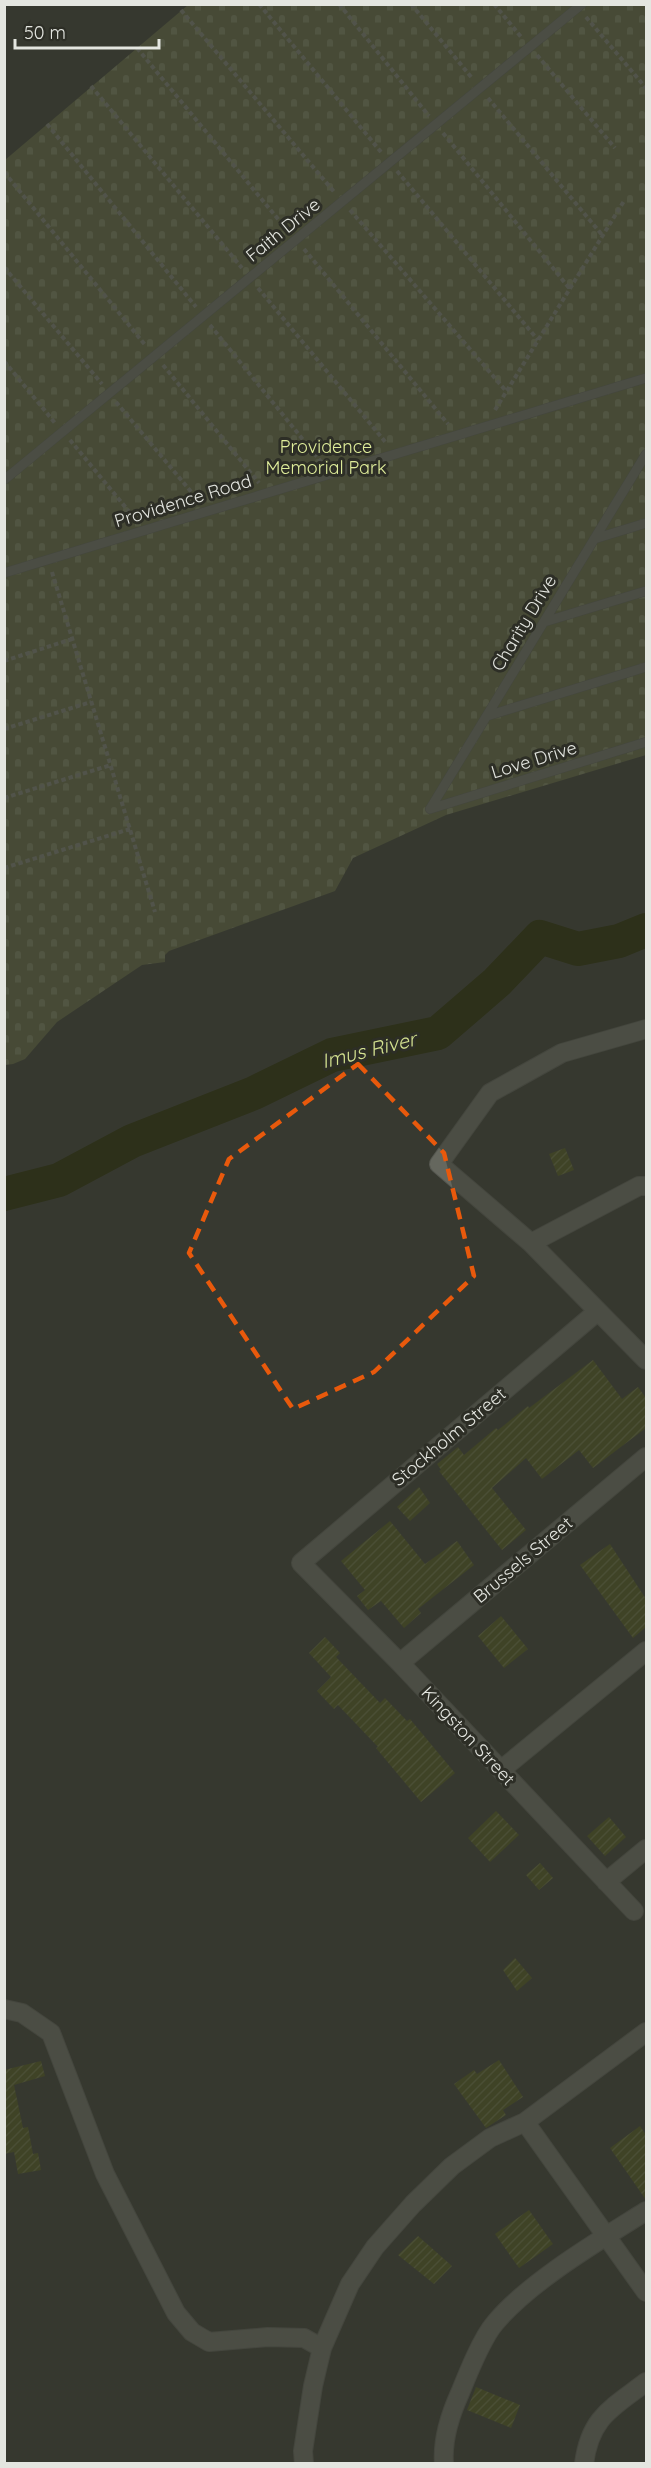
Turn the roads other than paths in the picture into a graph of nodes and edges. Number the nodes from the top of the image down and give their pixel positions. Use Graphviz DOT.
graph roads {
  1 [pos="580,6"];
  2 [pos="646,378"];
  3 [pos="646,454"];
  4 [pos="4,480"];
  5 [pos="646,523"];
  6 [pos="594,539"];
  7 [pos="4,573"];
  8 [pos="646,591"];
  9 [pos="543,622"];
  10 [pos="646,667"];
  11 [pos="487,716"];
  12 [pos="646,742"];
  13 [pos="430,809"];
  14 [pos="646,1029"];
  15 [pos="646,1186"];
  16 [pos="531,1243"];
  17 [pos="598,1311"];
  18 [pos="646,1360"];
  19 [pos="646,1457"];
  20 [pos="301,1563"];
  21 [pos="646,1651"];
  22 [pos="400,1663"];
  23 [pos="501,1770"];
  24 [pos="646,1849"];
  25 [pos="606,1882"];
  26 [pos="634,1911"];
  27 [pos="4,2009"];
  28 [pos="646,2032"];
  29 [pos="525,2122"];
  30 [pos="646,2211"];
  31 [pos="605,2236"];
  32 [pos="646,2292"];
  33 [pos="322,2348"];
  34 [pos="646,2382"];
  35 [pos="304,2463"];
  36 [pos="444,2463"];
  37 [pos="584,2463"];
  1 -- 4 [label="lane, Faith Drive"];
  2 -- 7 [label="lane, Providence Road"];
  3 -- 6 [label="lane, Charity Drive"];
  5 -- 6 [label="lane"];
  6 -- 9 [label="lane, Charity Drive"];
  8 -- 9 [label="lane"];
  9 -- 11 [label="lane, Charity Drive"];
  10 -- 11 [label="lane"];
  11 -- 13 [label="lane, Charity Drive"];
  12 -- 13 [label="lane, Love Drive"];
  14 -- 16 [label="street"];
  15 -- 16 [label="street"];
  16 -- 17 [label="street"];
  17 -- 18 [label="street"];
  17 -- 20 [label="street, Stockholm Street"];
  19 -- 22 [label="street, Brussels Street"];
  20 -- 22 [label="street, Kingston Street"];
  21 -- 23 [label="street"];
  22 -- 23 [label="street, Kingston Street"];
  23 -- 25 [label="street, Kingston Street"];
  24 -- 25 [label="street"];
  25 -- 26 [label="street, Kingston Street"];
  27 -- 33 [label="street"];
  28 -- 29 [label="street"];
  29 -- 31 [label="street"];
  29 -- 33 [label="street"];
  30 -- 31 [label="street"];
  31 -- 32 [label="street"];
  31 -- 36 [label="street"];
  33 -- 35 [label="street"];
  34 -- 37 [label="street"];
}
